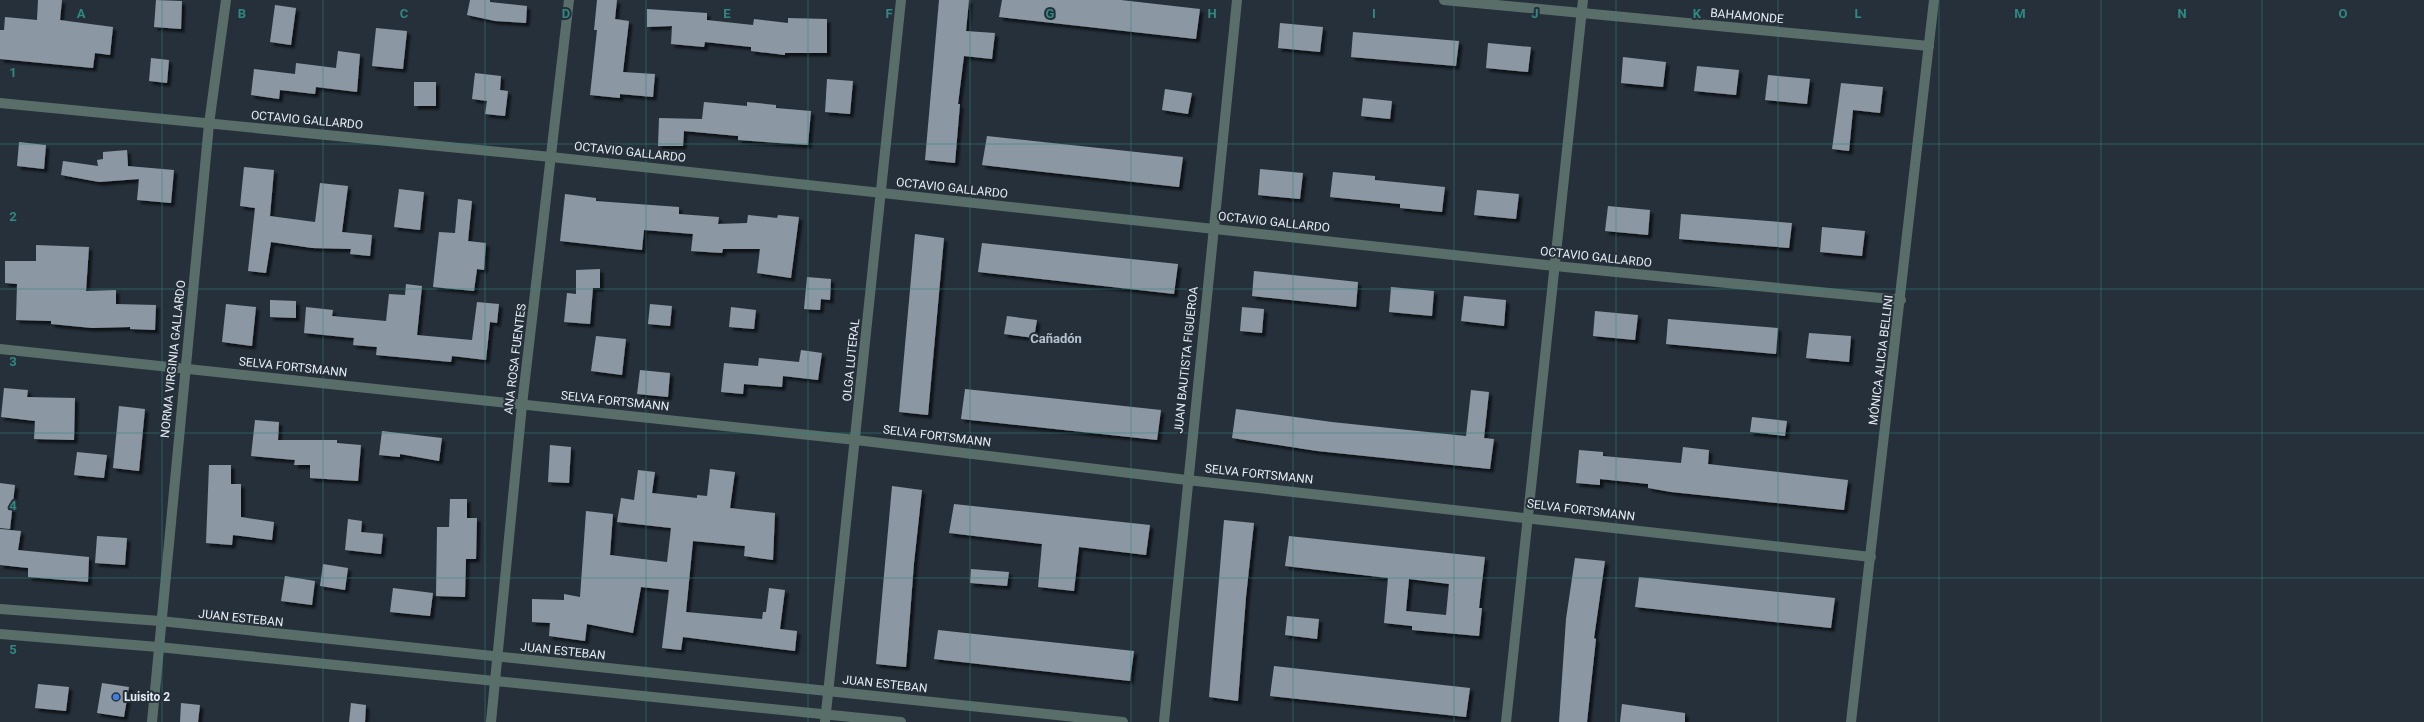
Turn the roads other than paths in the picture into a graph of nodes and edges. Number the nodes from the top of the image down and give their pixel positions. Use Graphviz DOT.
graph roads {
  1 [pos="226,0"];
  2 [pos="569,0"];
  3 [pos="901,0"];
  4 [pos="1237,0"];
  5 [pos="1444,0"];
  6 [pos="1583,0"];
  7 [pos="1934,0"];
  8 [pos="1582,14"];
  9 [pos="1929,46"];
  10 [pos="0,103"];
  11 [pos="210,124"];
  12 [pos="551,157"];
  13 [pos="881,194"];
  14 [pos="1213,229"];
  15 [pos="1556,266"];
  16 [pos="1901,300"];
  17 [pos="0,348"];
  18 [pos="185,368"];
  19 [pos="522,405"];
  20 [pos="856,440"];
  21 [pos="1187,480"];
  22 [pos="1529,517"];
  23 [pos="1871,557"];
  24 [pos="0,609"];
  25 [pos="160,622"];
  26 [pos="0,634"];
  27 [pos="158,647"];
  28 [pos="497,658"];
  29 [pos="495,680"];
  30 [pos="828,692"];
  31 [pos="825,718"];
  32 [pos="152,722"];
  33 [pos="491,722"];
  34 [pos="901,722"];
  35 [pos="1123,722"];
  36 [pos="1164,722"];
  37 [pos="1506,722"];
  38 [pos="1851,722"];
  1 -- 11 [label="street, NORMA VIRGINIA GALLARDO"];
  2 -- 12 [label="street, ANA ROSA FUENTES"];
  3 -- 13 [label="street, OLGA LUTERAL"];
  4 -- 14 [label="street, JUAN BAUTISTA FIGUEROA"];
  5 -- 8 [label="street, BAHAMONDE"];
  6 -- 8 [label="street"];
  7 -- 9 [label="street, MÓNICA ALICIA BELLINI"];
  8 -- 9 [label="street, BAHAMONDE"];
  8 -- 15 [label="street"];
  9 -- 16 [label="street, MÓNICA ALICIA BELLINI"];
  10 -- 11 [label="street, OCTAVIO GALLARDO"];
  11 -- 12 [label="street, OCTAVIO GALLARDO"];
  11 -- 18 [label="street, NORMA VIRGINIA GALLARDO"];
  12 -- 13 [label="street, OCTAVIO GALLARDO"];
  12 -- 19 [label="street, ANA ROSA FUENTES"];
  13 -- 14 [label="street, OCTAVIO GALLARDO"];
  13 -- 20 [label="street, OLGA LUTERAL"];
  14 -- 15 [label="street, OCTAVIO GALLARDO"];
  14 -- 21 [label="street, JUAN BAUTISTA FIGUEROA"];
  15 -- 16 [label="street, OCTAVIO GALLARDO"];
  15 -- 22 [label="street"];
  16 -- 23 [label="street, MÓNICA ALICIA BELLINI"];
  17 -- 18 [label="street, SELVA FORTSMANN"];
  18 -- 19 [label="street, SELVA FORTSMANN"];
  18 -- 25 [label="street, NORMA VIRGINIA GALLARDO"];
  19 -- 20 [label="street, SELVA FORTSMANN"];
  19 -- 28 [label="street, ANA ROSA FUENTES"];
  20 -- 21 [label="street, SELVA FORTSMANN"];
  20 -- 30 [label="street, OLGA LUTERAL"];
  21 -- 22 [label="street, SELVA FORTSMANN"];
  21 -- 36 [label="street, JUAN BAUTISTA FIGUEROA"];
  22 -- 23 [label="street, SELVA FORTSMANN"];
  22 -- 37 [label="street"];
  23 -- 38 [label="street, MÓNICA ALICIA BELLINI"];
  24 -- 25 [label="street, JUAN ESTEBAN"];
  25 -- 27 [label="street, NORMA VIRGINIA GALLARDO"];
  25 -- 28 [label="street, JUAN ESTEBAN"];
  26 -- 27 [label="street"];
  27 -- 29 [label="street"];
  27 -- 32 [label="street, NORMA VIRGINIA GALLARDO"];
  28 -- 29 [label="street, ANA ROSA FUENTES"];
  28 -- 30 [label="street, JUAN ESTEBAN"];
  29 -- 31 [label="street"];
  29 -- 33 [label="street, ANA ROSA FUENTES"];
  30 -- 31 [label="street, OLGA LUTERAL"];
  30 -- 35 [label="street, JUAN ESTEBAN"];
  31 -- 34 [label="street"];
}
